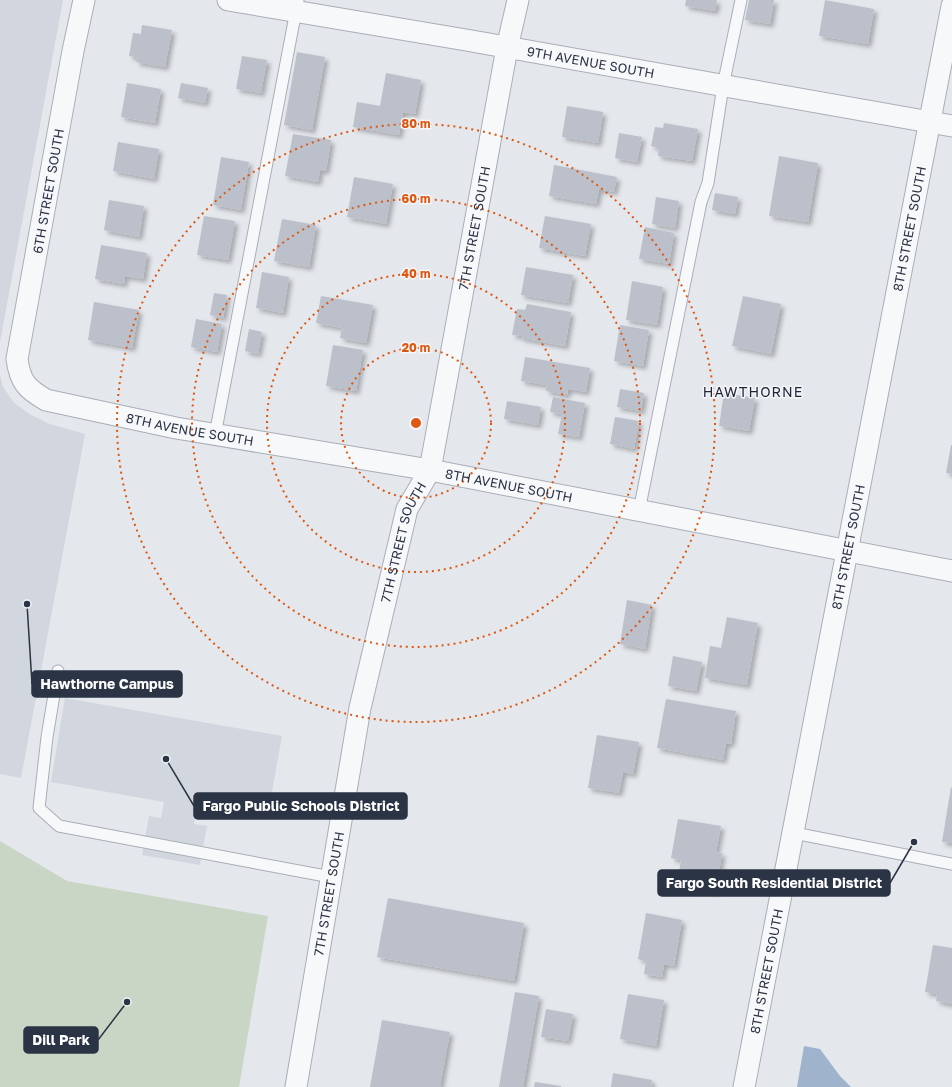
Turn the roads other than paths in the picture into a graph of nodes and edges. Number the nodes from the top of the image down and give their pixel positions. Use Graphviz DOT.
graph roads {
  1 [pos="84,0"];
  2 [pos="228,0"];
  3 [pos="518,0"];
  4 [pos="741,0"];
  5 [pos="297,6"];
  6 [pos="952,6"];
  7 [pos="507,48"];
  8 [pos="723,86"];
  9 [pos="930,123"];
  10 [pos="952,126"];
  11 [pos="24,382"];
  12 [pos="215,435"];
  13 [pos="430,470"];
  14 [pos="639,512"];
  15 [pos="848,552"];
  16 [pos="952,571"];
  17 [pos="58,671"];
  18 [pos="794,833"];
  19 [pos="952,864"];
  20 [pos="331,877"];
  21 [pos="296,1087"];
  22 [pos="744,1087"];
  1 -- 11 [label="street, 6TH STREET SOUTH"];
  2 -- 5 [label="street, 9TH AVENUE SOUTH"];
  3 -- 7 [label="street, 7TH STREET SOUTH"];
  4 -- 8 [label="lane"];
  5 -- 7 [label="street, 9TH AVENUE SOUTH"];
  5 -- 12 [label="lane"];
  6 -- 9 [label="street, 8TH STREET SOUTH"];
  7 -- 8 [label="street, 9TH AVENUE SOUTH"];
  7 -- 13 [label="street, 7TH STREET SOUTH"];
  8 -- 9 [label="street, 9TH AVENUE SOUTH"];
  8 -- 14 [label="lane"];
  9 -- 10 [label="street, 9TH AVENUE SOUTH"];
  9 -- 15 [label="street, 8TH STREET SOUTH"];
  11 -- 12 [label="street, 8TH AVENUE SOUTH"];
  12 -- 13 [label="street, 8TH AVENUE SOUTH"];
  13 -- 14 [label="street, 8TH AVENUE SOUTH"];
  13 -- 20 [label="street, 7TH STREET SOUTH"];
  14 -- 15 [label="street, 8TH AVENUE SOUTH"];
  15 -- 16 [label="street, 8TH AVENUE SOUTH"];
  15 -- 18 [label="street, 8TH STREET SOUTH"];
  17 -- 20 [label="lane"];
  18 -- 19 [label="lane"];
  18 -- 22 [label="street, 8TH STREET SOUTH"];
  20 -- 21 [label="street, 7TH STREET SOUTH"];
}
